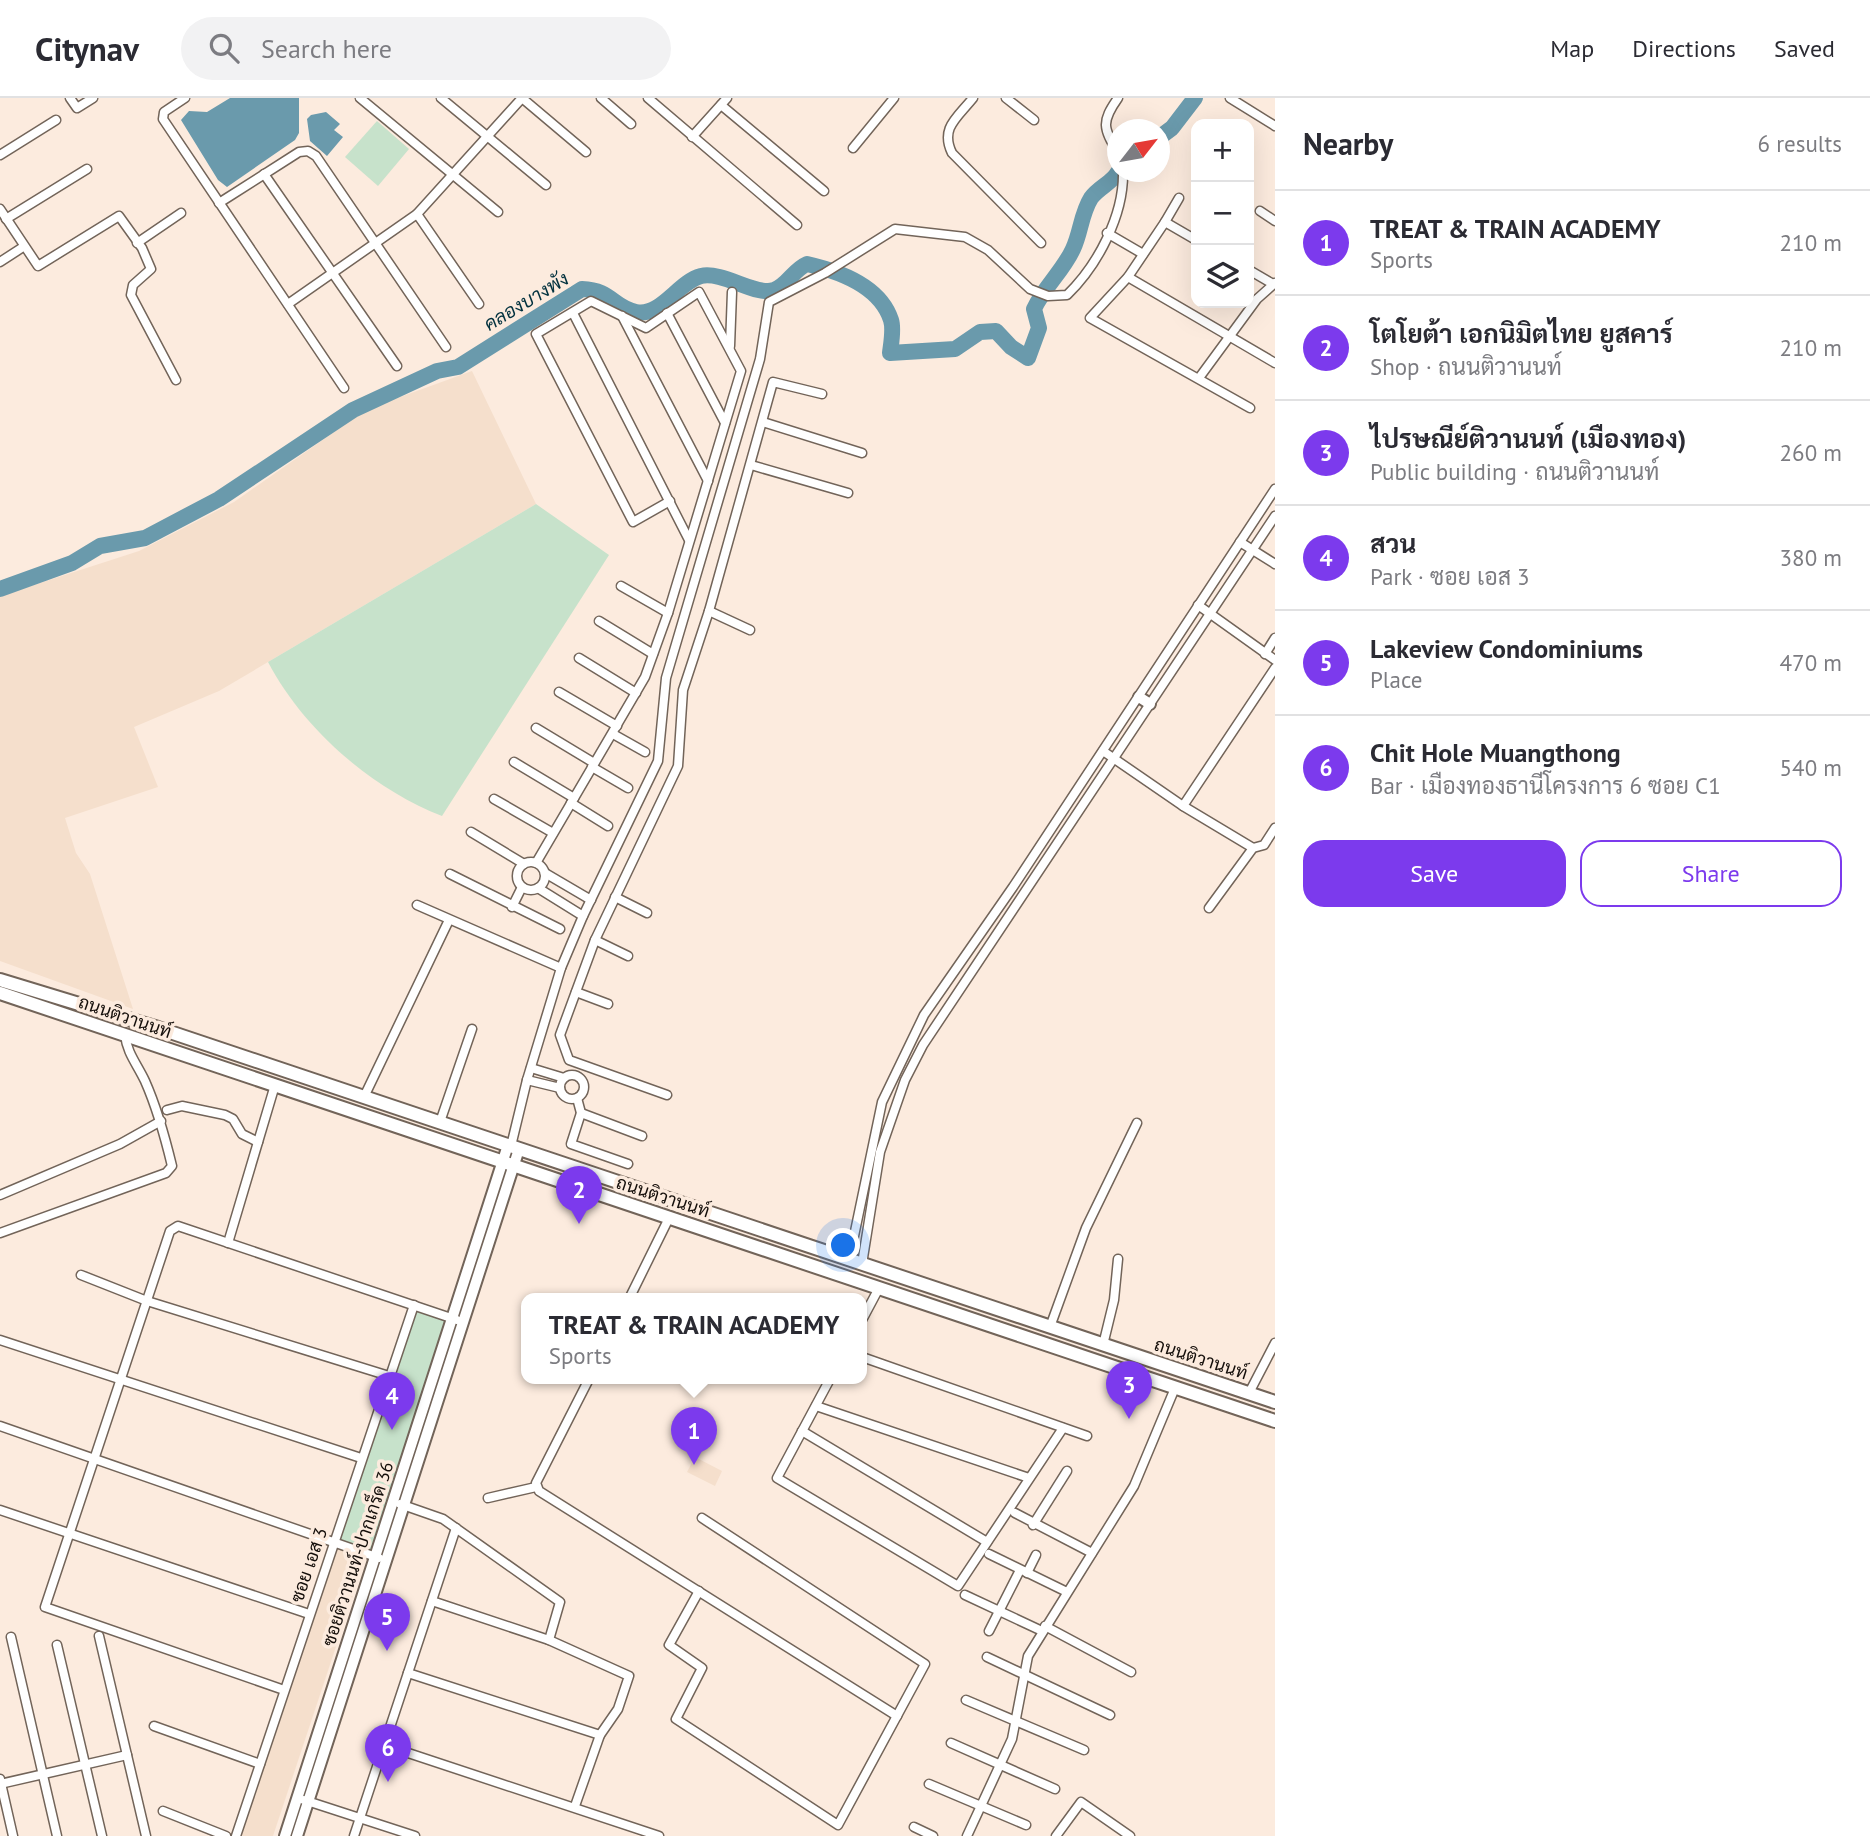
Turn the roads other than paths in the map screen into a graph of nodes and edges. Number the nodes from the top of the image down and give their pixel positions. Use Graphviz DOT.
graph roads {
  1 [pos="70,98"];
  2 [pos="93,98"];
  3 [pos="184,98"];
  4 [pos="360,98"];
  5 [pos="441,98"];
  6 [pos="522,98"];
  7 [pos="601,98"];
  8 [pos="648,98"];
  9 [pos="894,98"];
  10 [pos="973,98"];
  11 [pos="1006,98"];
  12 [pos="1024,98"];
  13 [pos="1118,98"];
  14 [pos="1230,98"];
  15 [pos="723,101"];
  16 [pos="1016,106"];
  17 [pos="55,120"];
  18 [pos="1034,120"];
  19 [pos="631,124"];
  20 [pos="1275,126"];
  21 [pos="1107,135"];
  22 [pos="486,136"];
  23 [pos="692,137"];
  24 [pos="853,148"];
  25 [pos="586,152"];
  26 [pos="0,155"];
  27 [pos="86,169"];
  28 [pos="264,174"];
  29 [pos="453,176"];
  30 [pos="1123,182"];
  31 [pos="546,185"];
  32 [pos="824,191"];
  33 [pos="1179,198"];
  34 [pos="219,203"];
  35 [pos="0,209"];
  36 [pos="1260,211"];
  37 [pos="498,212"];
  38 [pos="181,213"];
  39 [pos="416,214"];
  40 [pos="6,219"];
  41 [pos="1275,221"];
  42 [pos="1165,222"];
  43 [pos="797,225"];
  44 [pos="1107,233"];
  45 [pos="1191,237"];
  46 [pos="138,243"];
  47 [pos="375,243"];
  48 [pos="1041,243"];
  49 [pos="23,247"];
  50 [pos="1143,254"];
  51 [pos="0,262"];
  52 [pos="332,273"];
  53 [pos="1254,273"];
  54 [pos="1128,277"];
  55 [pos="1274,284"];
  56 [pos="1266,291"];
  57 [pos="732,292"];
  58 [pos="1275,296"];
  59 [pos="288,304"];
  60 [pos="478,304"];
  61 [pos="573,313"];
  62 [pos="667,313"];
  63 [pos="622,316"];
  64 [pos="1230,336"];
  65 [pos="446,347"];
  66 [pos="730,349"];
  67 [pos="1275,363"];
  68 [pos="397,366"];
  69 [pos="1199,378"];
  70 [pos="176,380"];
  71 [pos="344,387"];
  72 [pos="822,394"];
  73 [pos="1250,408"];
  74 [pos="762,422"];
  75 [pos="725,423"];
  76 [pos="862,453"];
  77 [pos="751,465"];
  78 [pos="708,481"];
  79 [pos="1275,489"];
  80 [pos="848,494"];
  81 [pos="670,501"];
  82 [pos="1275,516"];
  83 [pos="689,540"];
  84 [pos="1240,542"];
  85 [pos="1253,550"];
  86 [pos="1275,564"];
  87 [pos="621,586"];
  88 [pos="1198,605"];
  89 [pos="709,611"];
  90 [pos="668,613"];
  91 [pos="1209,615"];
  92 [pos="599,621"];
  93 [pos="750,629"];
  94 [pos="1275,638"];
  95 [pos="653,654"];
  96 [pos="1265,654"];
  97 [pos="579,658"];
  98 [pos="1275,660"];
  99 [pos="1275,667"];
  100 [pos="559,692"];
  101 [pos="636,693"];
  102 [pos="1139,697"];
  103 [pos="1150,704"];
  104 [pos="536,728"];
  105 [pos="615,730"];
  106 [pos="1103,751"];
  107 [pos="645,752"];
  108 [pos="1114,759"];
  109 [pos="514,762"];
  110 [pos="593,765"];
  111 [pos="628,788"];
  112 [pos="494,799"];
  113 [pos="572,800"];
  114 [pos="1183,806"];
  115 [pos="608,826"];
  116 [pos="1275,828"];
  117 [pos="471,832"];
  118 [pos="553,833"];
  119 [pos="1253,848"];
  120 [pos="536,863"];
  121 [pos="524,864"];
  122 [pos="545,873"];
  123 [pos="450,874"];
  124 [pos="522,887"];
  125 [pos="538,888"];
  126 [pos="615,897"];
  127 [pos="591,901"];
  128 [pos="417,905"];
  129 [pos="512,907"];
  130 [pos="1209,908"];
  131 [pos="647,913"];
  132 [pos="583,916"];
  133 [pos="449,920"];
  134 [pos="560,929"];
  135 [pos="595,940"];
  136 [pos="628,956"];
  137 [pos="561,968"];
  138 [pos="3,987"];
  139 [pos="576,992"];
  140 [pos="608,1004"];
  141 [pos="472,1029"];
  142 [pos="125,1035"];
  143 [pos="569,1060"];
  144 [pos="531,1068"];
  145 [pos="575,1075"];
  146 [pos="564,1078"];
  147 [pos="527,1080"];
  148 [pos="275,1085"];
  149 [pos="561,1088"];
  150 [pos="667,1096"];
  151 [pos="364,1097"];
  152 [pos="577,1098"];
  153 [pos="167,1110"];
  154 [pos="581,1113"];
  155 [pos="160,1121"];
  156 [pos="440,1122"];
  157 [pos="1137,1124"];
  158 [pos="642,1136"];
  159 [pos="258,1142"];
  160 [pos="513,1147"];
  161 [pos="508,1164"];
  162 [pos="628,1164"];
  163 [pos="0,1195"];
  164 [pos="669,1218"];
  165 [pos="0,1233"];
  166 [pos="228,1243"];
  167 [pos="473,1256"];
  168 [pos="1118,1259"];
  169 [pos="484,1260"];
  170 [pos="859,1263"];
  171 [pos="81,1275"];
  172 [pos="860,1282"];
  173 [pos="879,1288"];
  174 [pos="632,1293"];
  175 [pos="147,1301"];
  176 [pos="414,1305"];
  177 [pos="867,1311"];
  178 [pos="459,1320"];
  179 [pos="1050,1327"];
  180 [pos="0,1340"];
  181 [pos="1275,1343"];
  182 [pos="1103,1345"];
  183 [pos="867,1359"];
  184 [pos="389,1376"];
  185 [pos="120,1380"];
  186 [pos="587,1384"];
  187 [pos="827,1384"];
  188 [pos="1175,1388"];
  189 [pos="1249,1393"];
  190 [pos="1275,1402"];
  191 [pos="816,1406"];
  192 [pos="1242,1410"];
  193 [pos="1275,1421"];
  194 [pos="0,1426"];
  195 [pos="1063,1428"];
  196 [pos="802,1431"];
  197 [pos="1087,1436"];
  198 [pos="362,1458"];
  199 [pos="94,1459"];
  200 [pos="1067,1471"];
  201 [pos="1029,1478"];
  202 [pos="536,1487"];
  203 [pos="488,1498"];
  204 [pos="398,1503"];
  205 [pos="0,1510"];
  206 [pos="1015,1513"];
  207 [pos="702,1518"];
  208 [pos="1033,1525"];
  209 [pos="456,1528"];
  210 [pos="70,1534"];
  211 [pos="334,1542"];
  212 [pos="987,1542"];
  213 [pos="1092,1553"];
  214 [pos="989,1554"];
  215 [pos="1036,1555"];
  216 [pos="380,1558"];
  217 [pos="1023,1572"];
  218 [pos="699,1591"];
  219 [pos="1067,1592"];
  220 [pos="965,1595"];
  221 [pos="432,1601"];
  222 [pos="1000,1611"];
  223 [pos="309,1614"];
  224 [pos="1043,1628"];
  225 [pos="989,1631"];
  226 [pos="100,1636"];
  227 [pos="11,1637"];
  228 [pos="549,1640"];
  229 [pos="57,1645"];
  230 [pos="987,1657"];
  231 [pos="1131,1672"];
  232 [pos="408,1674"];
  233 [pos="1025,1676"];
  234 [pos="284,1690"];
  235 [pos="966,1700"];
  236 [pos="1110,1715"];
  237 [pos="897,1716"];
  238 [pos="1017,1721"];
  239 [pos="154,1726"];
  240 [pos="600,1735"];
  241 [pos="951,1743"];
  242 [pos="384,1745"];
  243 [pos="1084,1750"];
  244 [pos="127,1755"];
  245 [pos="260,1764"];
  246 [pos="1000,1764"];
  247 [pos="85,1765"];
  248 [pos="43,1774"];
  249 [pos="0,1783"];
  250 [pos="929,1784"];
  251 [pos="1055,1789"];
  252 [pos="303,1800"];
  253 [pos="982,1804"];
  254 [pos="575,1806"];
  255 [pos="163,1811"];
  256 [pos="360,1818"];
  257 [pos="1026,1825"];
  258 [pos="914,1827"];
  259 [pos="1117,1827"];
  260 [pos="13,1836"];
  261 [pos="57,1836"];
  262 [pos="102,1836"];
  263 [pos="146,1836"];
  264 [pos="226,1836"];
  265 [pos="236,1836"];
  266 [pos="285,1836"];
  267 [pos="297,1836"];
  268 [pos="354,1836"];
  269 [pos="415,1836"];
  270 [pos="659,1836"];
  271 [pos="933,1836"];
  272 [pos="967,1836"];
  273 [pos="1056,1836"];
  274 [pos="1111,1836"];
  275 [pos="1130,1836"];
  1 -- 2 [label="street"];
  3 -- 34 [label="street"];
  4 -- 29 [label="street"];
  5 -- 22 [label="street"];
  6 -- 22 [label="street"];
  6 -- 25 [label="street"];
  7 -- 19 [label="street"];
  8 -- 23 [label="street"];
  9 -- 24 [label="street"];
  10 -- 48 [label="street"];
  11 -- 16 [label="street"];
  12 -- 16 [label="street"];
  13 -- 21 [label="street"];
  14 -- 20 [label="street"];
  15 -- 23 [label="street"];
  15 -- 32 [label="street"];
  16 -- 18 [label="street"];
  17 -- 26 [label="street"];
  22 -- 29 [label="street"];
  22 -- 31 [label="street"];
  23 -- 43 [label="street"];
  27 -- 40 [label="street"];
  28 -- 34 [label="street"];
  28 -- 47 [label="street"];
  28 -- 52 [label="street"];
  29 -- 37 [label="street"];
  29 -- 39 [label="street"];
  30 -- 44 [label="street"];
  33 -- 42 [label="street"];
  34 -- 59 [label="street"];
  35 -- 40 [label="street"];
  36 -- 41 [label="street"];
  38 -- 46 [label="street"];
  39 -- 47 [label="street"];
  39 -- 60 [label="street"];
  40 -- 49 [label="street"];
  42 -- 45 [label="street"];
  42 -- 50 [label="street"];
  44 -- 50 [label="street"];
  44 -- 127 [label="street"];
  46 -- 49 [label="street"];
  46 -- 70 [label="street"];
  47 -- 52 [label="street"];
  47 -- 65 [label="street"];
  49 -- 51 [label="street"];
  50 -- 54 [label="street"];
  52 -- 59 [label="street"];
  52 -- 68 [label="street"];
  53 -- 55 [label="street"];
  54 -- 64 [label="street"];
  54 -- 69 [label="street"];
  55 -- 56 [label="street"];
  56 -- 58 [label="street"];
  56 -- 64 [label="street"];
  57 -- 66 [label="street"];
  59 -- 71 [label="street"];
  61 -- 63 [label="street"];
  61 -- 81 [label="street"];
  61 -- 81 [label="street"];
  62 -- 63 [label="street"];
  62 -- 66 [label="street"];
  62 -- 75 [label="street"];
  63 -- 78 [label="street"];
  64 -- 67 [label="street"];
  64 -- 69 [label="street"];
  66 -- 75 [label="street"];
  69 -- 73 [label="street"];
  72 -- 74 [label="street"];
  74 -- 76 [label="street"];
  74 -- 77 [label="street"];
  75 -- 78 [label="street"];
  77 -- 80 [label="street"];
  77 -- 89 [label="street"];
  78 -- 83 [label="street"];
  79 -- 84 [label="street"];
  81 -- 83 [label="street"];
  82 -- 85 [label="street"];
  83 -- 90 [label="street"];
  84 -- 85 [label="street"];
  84 -- 88 [label="street"];
  85 -- 86 [label="street"];
  85 -- 91 [label="street"];
  87 -- 90 [label="street"];
  88 -- 91 [label="street"];
  88 -- 102 [label="street"];
  89 -- 93 [label="street"];
  89 -- 126 [label="street"];
  90 -- 95 [label="street"];
  91 -- 96 [label="street"];
  91 -- 103 [label="street"];
  92 -- 95 [label="street"];
  94 -- 96 [label="street"];
  95 -- 101 [label="street"];
  96 -- 98 [label="street"];
  97 -- 101 [label="street"];
  99 -- 114 [label="street"];
  100 -- 105 [label="street"];
  101 -- 105 [label="street"];
  102 -- 103 [label="street"];
  102 -- 106 [label="street"];
  103 -- 108 [label="street"];
  104 -- 110 [label="street"];
  105 -- 107 [label="street"];
  105 -- 110 [label="street"];
  106 -- 108 [label="street"];
  106 -- 170 [label="street"];
  108 -- 114 [label="street"];
  108 -- 170 [label="street"];
  109 -- 113 [label="street"];
  110 -- 111 [label="street"];
  110 -- 113 [label="street"];
  112 -- 118 [label="street"];
  113 -- 115 [label="street"];
  113 -- 118 [label="street"];
  114 -- 119 [label="street"];
  116 -- 119 [label="street"];
  117 -- 121 [label="street"];
  118 -- 120 [label="street"];
  119 -- 130 [label="street"];
  120 -- 121 [label="street"];
  120 -- 122 [label="street"];
  121 -- 124 [label="street"];
  122 -- 125 [label="street"];
  122 -- 127 [label="street"];
  123 -- 129 [label="street"];
  124 -- 125 [label="street"];
  124 -- 129 [label="street"];
  125 -- 132 [label="street"];
  126 -- 131 [label="street"];
  126 -- 135 [label="street"];
  127 -- 132 [label="street"];
  128 -- 133 [label="street"];
  129 -- 134 [label="street"];
  132 -- 137 [label="street"];
  133 -- 137 [label="street"];
  133 -- 151 [label="street"];
  135 -- 136 [label="street"];
  135 -- 139 [label="street"];
  137 -- 144 [label="street"];
  138 -- 142 [label="main road, ถนนติวานนท์"];
  138 -- 151 [label="main road, ถนนติวานนท์"];
  139 -- 140 [label="street"];
  139 -- 143 [label="street"];
  141 -- 156 [label="street"];
  142 -- 148 [label="main road, ถนนติวานนท์"];
  142 -- 155 [label="street"];
  143 -- 145 [label="street"];
  143 -- 150 [label="street"];
  144 -- 146 [label="street"];
  144 -- 147 [label="street"];
  145 -- 146 [label="street"];
  145 -- 152 [label="street"];
  146 -- 149 [label="street"];
  147 -- 149 [label="street"];
  147 -- 160 [label="street"];
  148 -- 159 [label="street"];
  148 -- 161 [label="main road, ถนนติวานนท์"];
  149 -- 152 [label="street"];
  151 -- 156 [label="main road, ถนนติวานนท์"];
  152 -- 154 [label="street"];
  153 -- 159 [label="street"];
  154 -- 158 [label="street"];
  154 -- 162 [label="street"];
  155 -- 163 [label="street"];
  155 -- 165 [label="street"];
  156 -- 160 [label="main road, ถนนติวานนท์"];
  157 -- 179 [label="street"];
  159 -- 166 [label="street"];
  160 -- 161 [label="street"];
  160 -- 170 [label="main road, ถนนติวานนท์"];
  161 -- 164 [label="main road, ถนนติวานนท์"];
  161 -- 167 [label="street, ซอยติวานนท์-ปากเกร็ด 36"];
  161 -- 169 [label="street, ซอยติวานนท์-ปากเกร็ด 36"];
  164 -- 172 [label="main road, ถนนติวานนท์"];
  164 -- 174 [label="street"];
  166 -- 175 [label="street"];
  166 -- 176 [label="street"];
  167 -- 169 [label="street"];
  167 -- 178 [label="street, ซอยติวานนท์-ปากเกร็ด 36"];
  168 -- 182 [label="street"];
  169 -- 178 [label="street, ซอยติวานนท์-ปากเกร็ด 36"];
  170 -- 172 [label="main road"];
  170 -- 179 [label="main road, ถนนติวานนท์"];
  171 -- 175 [label="street"];
  172 -- 173 [label="main road, ถนนติวานนท์"];
  173 -- 177 [label="street"];
  173 -- 188 [label="main road, ถนนติวานนท์"];
  175 -- 184 [label="street"];
  175 -- 185 [label="street"];
  176 -- 178 [label="street"];
  176 -- 184 [label="street, ซอย เอส 3"];
  178 -- 204 [label="street, ซอยติวานนท์-ปากเกร็ด 36"];
  179 -- 182 [label="main road, ถนนติวานนท์"];
  180 -- 185 [label="street"];
  181 -- 189 [label="street"];
  182 -- 189 [label="main road, ถนนติวานนท์"];
  183 -- 195 [label="street"];
  184 -- 198 [label="street, ซอย เอส 3"];
  185 -- 198 [label="street"];
  185 -- 199 [label="street"];
  186 -- 202 [label="street"];
  187 -- 191 [label="street"];
  188 -- 192 [label="main road, ถนนติวานนท์"];
  188 -- 213 [label="street"];
  189 -- 190 [label="main road, ถนนติวานนท์"];
  189 -- 192 [label="main road"];
  191 -- 196 [label="street"];
  191 -- 201 [label="street"];
  192 -- 193 [label="main road, ถนนติวานนท์"];
  194 -- 199 [label="street"];
  195 -- 197 [label="street"];
  195 -- 201 [label="street"];
  196 -- 212 [label="street"];
  196 -- 212 [label="street"];
  198 -- 211 [label="street, ซอย เอส 3"];
  199 -- 210 [label="street"];
  199 -- 211 [label="street"];
  200 -- 208 [label="street"];
  201 -- 212 [label="street"];
  202 -- 203 [label="street"];
  202 -- 218 [label="street"];
  204 -- 209 [label="street"];
  204 -- 216 [label="street, ซอยติวานนท์-ปากเกร็ด 36"];
  205 -- 210 [label="street"];
  206 -- 208 [label="street"];
  207 -- 237 [label="street"];
  208 -- 213 [label="street"];
  209 -- 221 [label="street"];
  209 -- 228 [label="street"];
  210 -- 223 [label="street"];
  210 -- 234 [label="street"];
  211 -- 216 [label="street"];
  211 -- 223 [label="street, ซอย เอส 3"];
  213 -- 219 [label="street"];
  214 -- 217 [label="street"];
  215 -- 217 [label="street"];
  216 -- 252 [label="street, ซอยติวานนท์-ปากเกร็ด 36"];
  217 -- 219 [label="street"];
  217 -- 222 [label="street"];
  218 -- 237 [label="street"];
  218 -- 237 [label="street"];
  219 -- 224 [label="street"];
  220 -- 222 [label="street"];
  221 -- 228 [label="street"];
  221 -- 232 [label="street"];
  222 -- 224 [label="street"];
  222 -- 225 [label="street"];
  223 -- 234 [label="street, ซอย เอส 3"];
  224 -- 231 [label="street"];
  224 -- 233 [label="street"];
  226 -- 244 [label="street"];
  227 -- 248 [label="street"];
  228 -- 240 [label="street"];
  229 -- 247 [label="street"];
  230 -- 233 [label="street"];
  232 -- 240 [label="street"];
  232 -- 242 [label="street"];
  233 -- 236 [label="street"];
  233 -- 238 [label="street"];
  234 -- 245 [label="street, ซอย เอส 3"];
  235 -- 238 [label="street"];
  238 -- 243 [label="street"];
  238 -- 246 [label="street"];
  239 -- 245 [label="street"];
  240 -- 254 [label="street"];
  241 -- 246 [label="street"];
  242 -- 254 [label="street"];
  242 -- 256 [label="street"];
  244 -- 247 [label="street"];
  244 -- 263 [label="street"];
  245 -- 265 [label="street, ซอย เอส 3"];
  246 -- 251 [label="street"];
  246 -- 253 [label="street"];
  247 -- 248 [label="street"];
  247 -- 262 [label="street"];
  248 -- 249 [label="street"];
  248 -- 261 [label="street"];
  249 -- 260 [label="street"];
  250 -- 253 [label="street"];
  252 -- 256 [label="street"];
  252 -- 266 [label="street, ซอยติวานนท์-ปากเกร็ด 36"];
  252 -- 267 [label="street, ซอยติวานนท์-ปากเกร็ด 36"];
  253 -- 257 [label="street"];
  253 -- 272 [label="street"];
  254 -- 270 [label="street"];
  255 -- 264 [label="street"];
  256 -- 268 [label="street"];
  256 -- 269 [label="street"];
  258 -- 271 [label="street"];
  259 -- 273 [label="street"];
  259 -- 274 [label="street"];
  259 -- 275 [label="street"];
}
